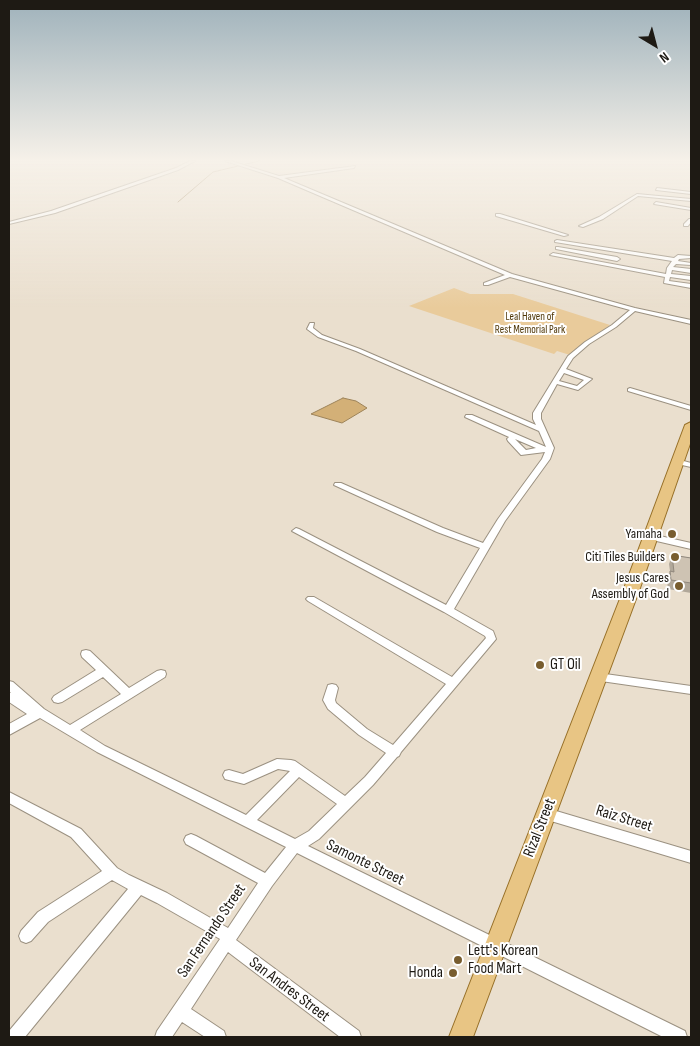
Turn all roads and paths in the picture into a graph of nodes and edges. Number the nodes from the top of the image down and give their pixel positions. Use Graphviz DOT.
graph roads {
  1 [pos="59,210"];
  2 [pos="356,210"];
  3 [pos="613,210"];
  4 [pos="498,215"];
  5 [pos="691,220"];
  6 [pos="9,223"];
  7 [pos="686,225"];
  8 [pos="581,226"];
  9 [pos="549,227"];
  10 [pos="557,241"];
  11 [pos="558,248"];
  12 [pos="624,252"];
  13 [pos="553,254"];
  14 [pos="655,257"];
  15 [pos="691,257"];
  16 [pos="617,259"];
  17 [pos="675,261"];
  18 [pos="691,264"];
  19 [pos="610,265"];
  20 [pos="670,268"];
  21 [pos="691,271"];
  22 [pos="644,272"];
  23 [pos="510,275"];
  24 [pos="668,276"];
  25 [pos="691,278"];
  26 [pos="486,284"];
  27 [pos="691,286"];
  28 [pos="634,309"];
  29 [pos="691,322"];
  30 [pos="312,324"];
  31 [pos="563,370"];
  32 [pos="556,382"];
  33 [pos="630,390"];
  34 [pos="691,408"];
  35 [pos="469,417"];
  36 [pos="690,429"];
  37 [pos="542,430"];
  38 [pos="514,435"];
  39 [pos="547,450"];
  40 [pos="676,461"];
  41 [pos="691,465"];
  42 [pos="338,485"];
  43 [pos="296,531"];
  44 [pos="651,537"];
  45 [pos="691,546"];
  46 [pos="485,547"];
  47 [pos="311,599"];
  48 [pos="448,610"];
  49 [pos="86,654"];
  50 [pos="104,671"];
  51 [pos="161,674"];
  52 [pos="598,678"];
  53 [pos="454,683"];
  54 [pos="9,685"];
  55 [pos="332,688"];
  56 [pos="691,690"];
  57 [pos="128,694"];
  58 [pos="9,697"];
  59 [pos="58,699"];
  60 [pos="38,713"];
  61 [pos="9,730"];
  62 [pos="71,730"];
  63 [pos="394,753"];
  64 [pos="298,770"];
  65 [pos="229,775"];
  66 [pos="9,797"];
  67 [pos="346,804"];
  68 [pos="546,814"];
  69 [pos="248,821"];
  70 [pos="190,840"];
  71 [pos="294,847"];
  72 [pos="691,857"];
  73 [pos="112,872"];
  74 [pos="267,881"];
  75 [pos="138,888"];
  76 [pos="26,936"];
  77 [pos="228,940"];
  78 [pos="495,946"];
  79 [pos="180,1011"];
  80 [pos="15,1037"];
  81 [pos="162,1037"];
  82 [pos="218,1037"];
  83 [pos="353,1037"];
  84 [pos="461,1037"];
  85 [pos="680,1037"];
  1 -- 6 [label="street"];
  2 -- 23 [label="street"];
  3 -- 8 [label="street"];
  4 -- 9 [label="street"];
  5 -- 7 [label="street"];
  10 -- 12 [label="street"];
  11 -- 16 [label="street"];
  12 -- 14 [label="street"];
  12 -- 16 [label="street"];
  13 -- 19 [label="street"];
  14 -- 17 [label="street"];
  14 -- 22 [label="street"];
  15 -- 17 [label="street"];
  16 -- 19 [label="street"];
  17 -- 18 [label="street"];
  17 -- 20 [label="street"];
  19 -- 22 [label="street"];
  20 -- 21 [label="street"];
  20 -- 24 [label="street"];
  22 -- 24 [label="street"];
  23 -- 26 [label="street"];
  23 -- 28 [label="street"];
  24 -- 25 [label="street"];
  24 -- 27 [label="street"];
  28 -- 29 [label="street"];
  28 -- 31 [label="street"];
  30 -- 37 [label="street"];
  31 -- 32 [label="street"];
  31 -- 32 [label="street"];
  32 -- 37 [label="street"];
  33 -- 34 [label="street"];
  35 -- 38 [label="street"];
  36 -- 40 [label="main road, Rizal Street"];
  37 -- 39 [label="street"];
  38 -- 39 [label="street"];
  38 -- 39 [label="street"];
  39 -- 46 [label="street"];
  40 -- 41 [label="street"];
  40 -- 44 [label="main road, Rizal Street"];
  42 -- 46 [label="street"];
  43 -- 48 [label="street"];
  44 -- 45 [label="street"];
  44 -- 52 [label="main road, Rizal Street"];
  46 -- 48 [label="street"];
  47 -- 53 [label="street"];
  48 -- 53 [label="street"];
  49 -- 50 [label="street"];
  50 -- 57 [label="street"];
  50 -- 59 [label="street"];
  51 -- 57 [label="street"];
  52 -- 56 [label="street"];
  52 -- 68 [label="main road, Rizal Street"];
  53 -- 63 [label="street"];
  54 -- 60 [label="street"];
  55 -- 63 [label="street"];
  57 -- 62 [label="street"];
  58 -- 60 [label="street, Samonte Street"];
  60 -- 61 [label="street"];
  60 -- 62 [label="street, Samonte Street"];
  62 -- 69 [label="street, Samonte Street"];
  63 -- 67 [label="street"];
  64 -- 65 [label="street"];
  64 -- 67 [label="street"];
  64 -- 69 [label="street"];
  66 -- 73 [label="street, San Andres Street"];
  67 -- 71 [label="street"];
  68 -- 72 [label="street, Raiz Street"];
  68 -- 78 [label="main road, Rizal Street"];
  69 -- 71 [label="street, Samonte Street"];
  70 -- 74 [label="street"];
  71 -- 74 [label="street, San Fernando Street"];
  71 -- 78 [label="street, Samonte Street"];
  73 -- 75 [label="street, San Andres Street"];
  73 -- 76 [label="street"];
  74 -- 77 [label="street, San Fernando Street"];
  75 -- 77 [label="street, San Andres Street"];
  75 -- 80 [label="street"];
  77 -- 79 [label="street, San Fernando Street"];
  77 -- 83 [label="street, San Andres Street"];
  78 -- 84 [label="main road, Rizal Street"];
  78 -- 85 [label="street, Samonte Street"];
  79 -- 81 [label="street, San Fernando Street"];
  79 -- 82 [label="street"];
}
